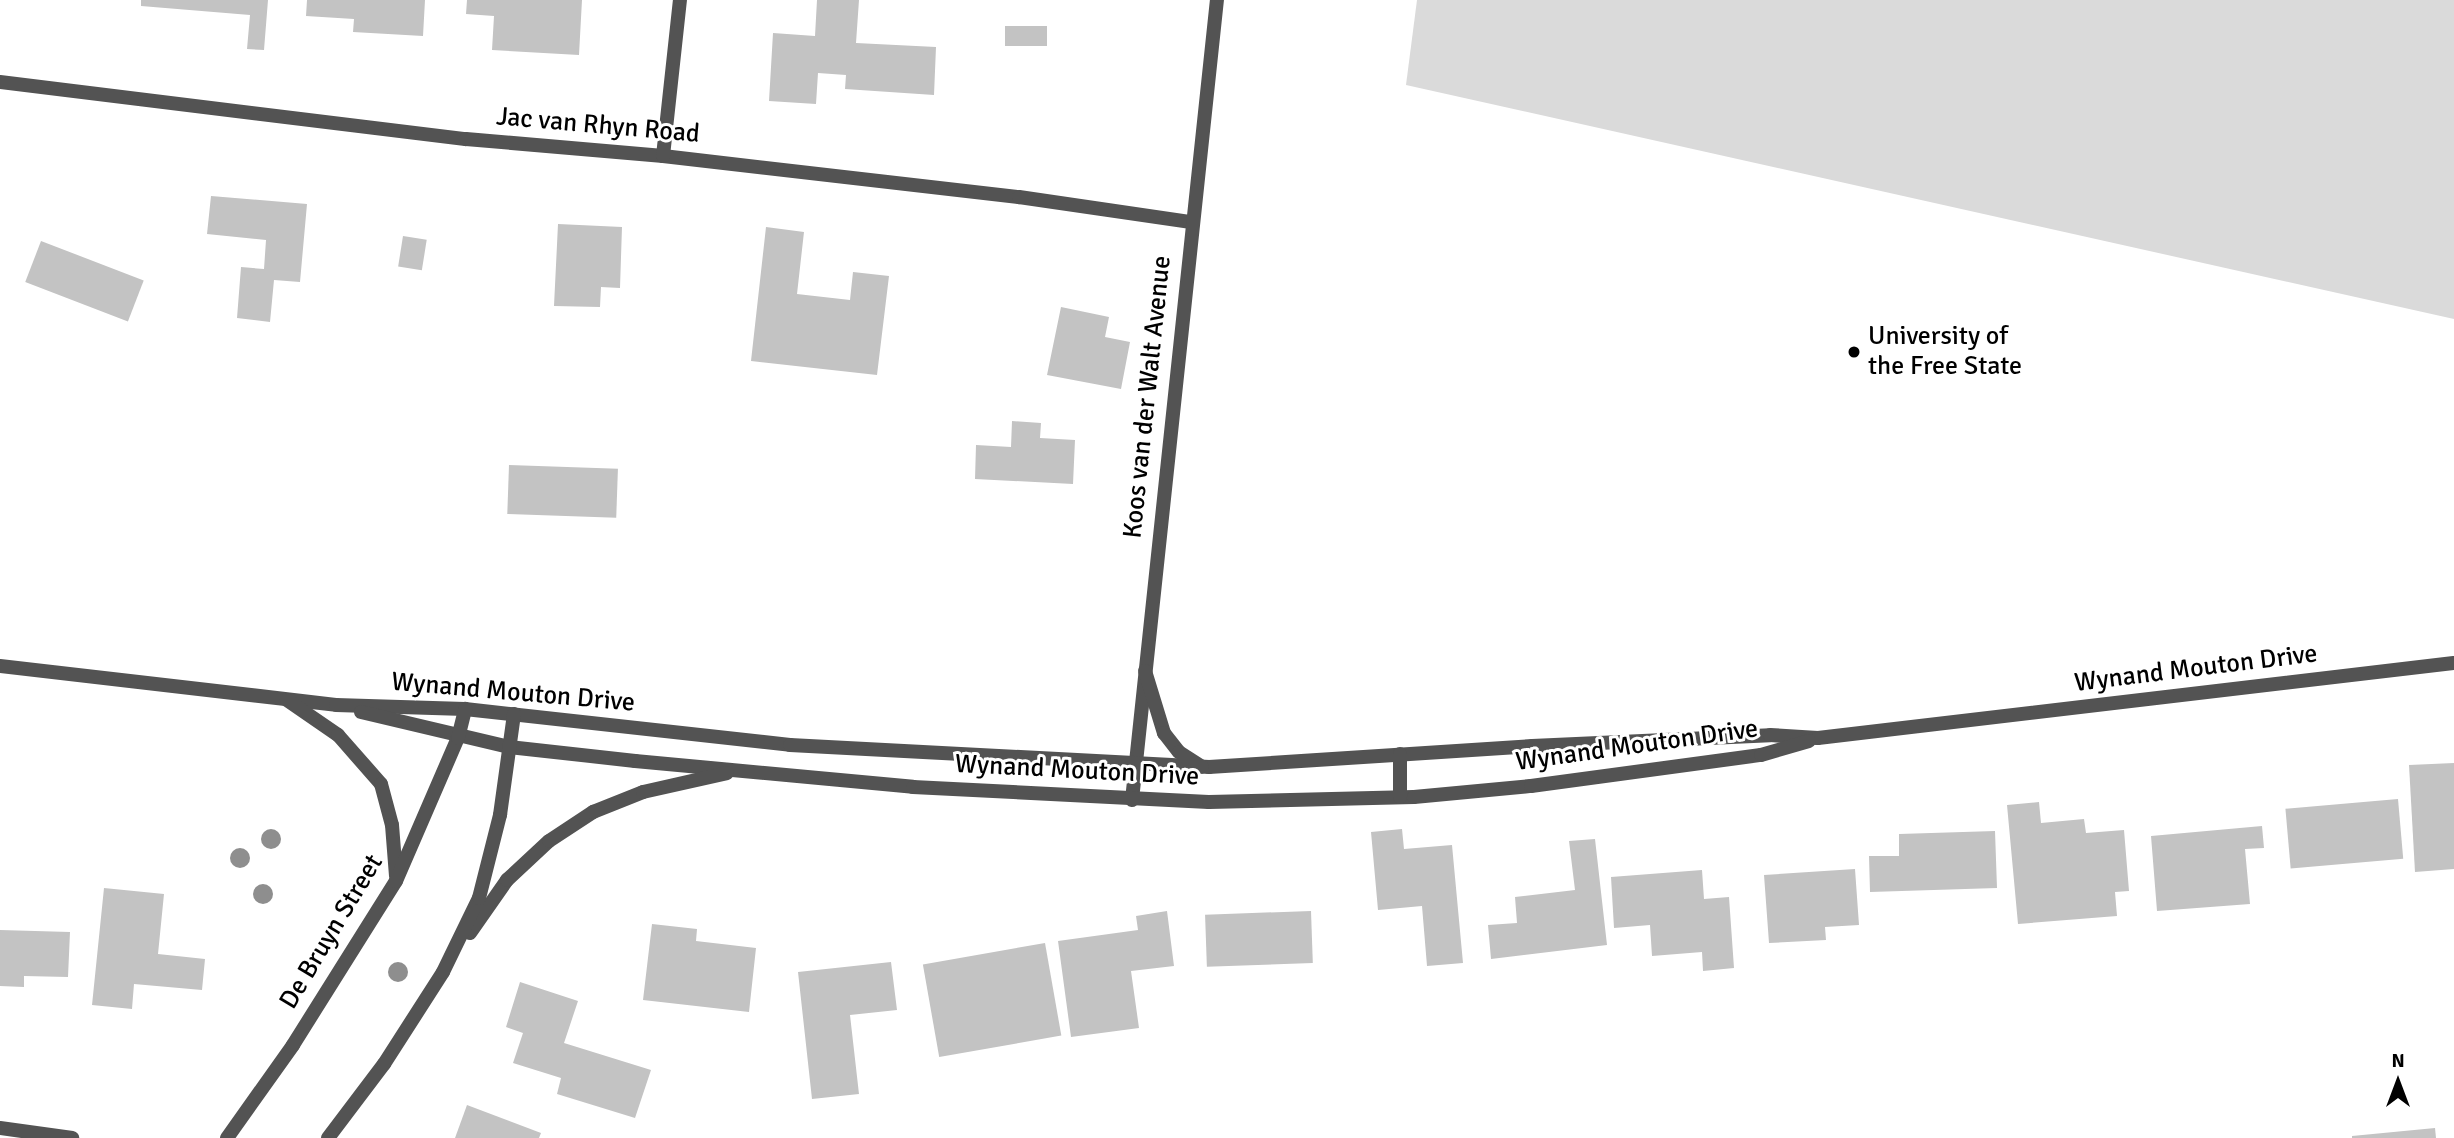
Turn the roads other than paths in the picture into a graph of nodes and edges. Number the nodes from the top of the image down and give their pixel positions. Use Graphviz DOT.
graph roads {
  1 [pos="680,0"];
  2 [pos="1217,0"];
  3 [pos="0,82"];
  4 [pos="663,156"];
  5 [pos="1191,222"];
  6 [pos="2454,663"];
  7 [pos="0,666"];
  8 [pos="1145,671"];
  9 [pos="285,699"];
  10 [pos="336,705"];
  11 [pos="465,709"];
  12 [pos="514,714"];
  13 [pos="458,738"];
  14 [pos="1818,738"];
  15 [pos="509,747"];
  16 [pos="1400,754"];
  17 [pos="1135,766"];
  18 [pos="1202,767"];
  19 [pos="744,769"];
  20 [pos="1400,797"];
  21 [pos="1132,800"];
  22 [pos="396,881"];
  23 [pos="443,972"];
  24 [pos="0,1128"];
  25 [pos="72,1138"];
  26 [pos="227,1138"];
  27 [pos="328,1138"];
  1 -- 4 [label="street"];
  2 -- 5 [label="street, Koos van der Walt Avenue"];
  3 -- 4 [label="street, Jac van Rhyn Road"];
  4 -- 5 [label="street, Jac van Rhyn Road"];
  5 -- 8 [label="street, Koos van der Walt Avenue"];
  6 -- 14 [label="street, Wynand Mouton Drive"];
  7 -- 9 [label="street, Wynand Mouton Drive"];
  8 -- 17 [label="street, Koos van der Walt Avenue"];
  8 -- 18 [label="street"];
  9 -- 10 [label="street, Wynand Mouton Drive"];
  9 -- 22 [label="street"];
  10 -- 11 [label="street, Wynand Mouton Drive"];
  10 -- 13 [label="street, Wynand Mouton Drive"];
  11 -- 12 [label="street, Wynand Mouton Drive"];
  11 -- 13 [label="street, De Bruyn Street"];
  12 -- 15 [label="street"];
  12 -- 17 [label="street, Wynand Mouton Drive"];
  13 -- 15 [label="street, Wynand Mouton Drive"];
  13 -- 22 [label="street, De Bruyn Street"];
  14 -- 16 [label="street, Wynand Mouton Drive"];
  14 -- 20 [label="street, Wynand Mouton Drive"];
  15 -- 19 [label="street, Wynand Mouton Drive"];
  15 -- 23 [label="street"];
  16 -- 18 [label="street, Wynand Mouton Drive"];
  16 -- 20 [label="street"];
  17 -- 18 [label="street, Wynand Mouton Drive"];
  17 -- 21 [label="street, Koos van der Walt Avenue"];
  19 -- 21 [label="street, Wynand Mouton Drive"];
  19 -- 23 [label="street"];
  20 -- 21 [label="street, Wynand Mouton Drive"];
  22 -- 26 [label="street, De Bruyn Street"];
  23 -- 27 [label="street"];
  24 -- 25 [label="street"];
}
